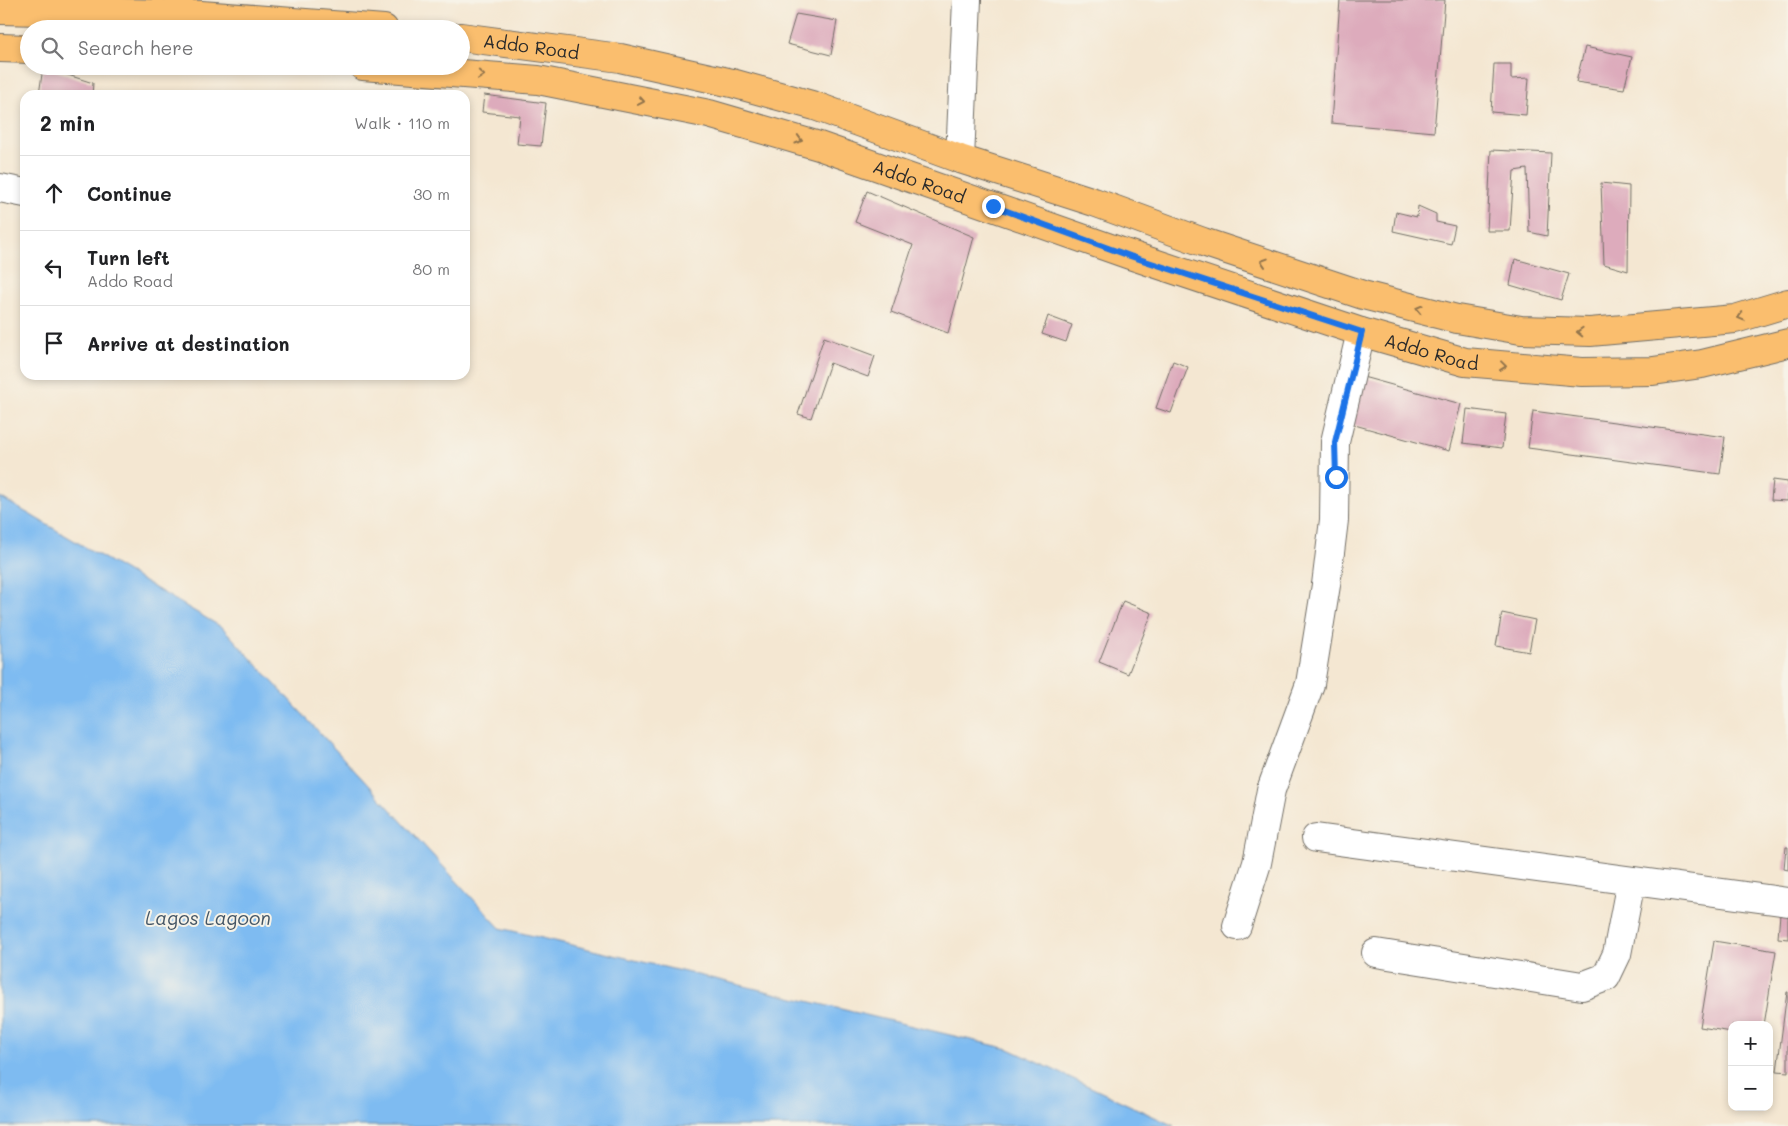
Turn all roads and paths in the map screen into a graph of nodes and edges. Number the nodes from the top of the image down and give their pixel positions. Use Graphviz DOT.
graph roads {
  1 [pos="967,0"];
  2 [pos="201,8"];
  3 [pos="0,10"];
  4 [pos="306,20"];
  5 [pos="470,38"];
  6 [pos="0,48"];
  7 [pos="20,49"];
  8 [pos="470,75"];
  9 [pos="960,159"];
  10 [pos="0,188"];
  11 [pos="20,193"];
  12 [pos="1788,303"];
  13 [pos="1362,332"];
  14 [pos="1788,343"];
  15 [pos="1316,838"];
  16 [pos="1631,881"];
  17 [pos="1788,902"];
  18 [pos="1237,926"];
  19 [pos="1376,953"];
  1 -- 9 [label="street"];
  2 -- 3 [label="main road"];
  2 -- 4 [label="main road"];
  5 -- 9 [label="main road, Addo Road"];
  6 -- 7 [label="main road"];
  8 -- 13 [label="main road, Addo Road, one-way"];
  12 -- 9 [label="main road, Addo Road, one-way"];
  10 -- 11 [label="street"];
  13 -- 14 [label="main road, Addo Road, one-way"];
  13 -- 18 [label="street"];
  15 -- 16 [label="street"];
  16 -- 17 [label="street"];
  16 -- 19 [label="street"];
}
